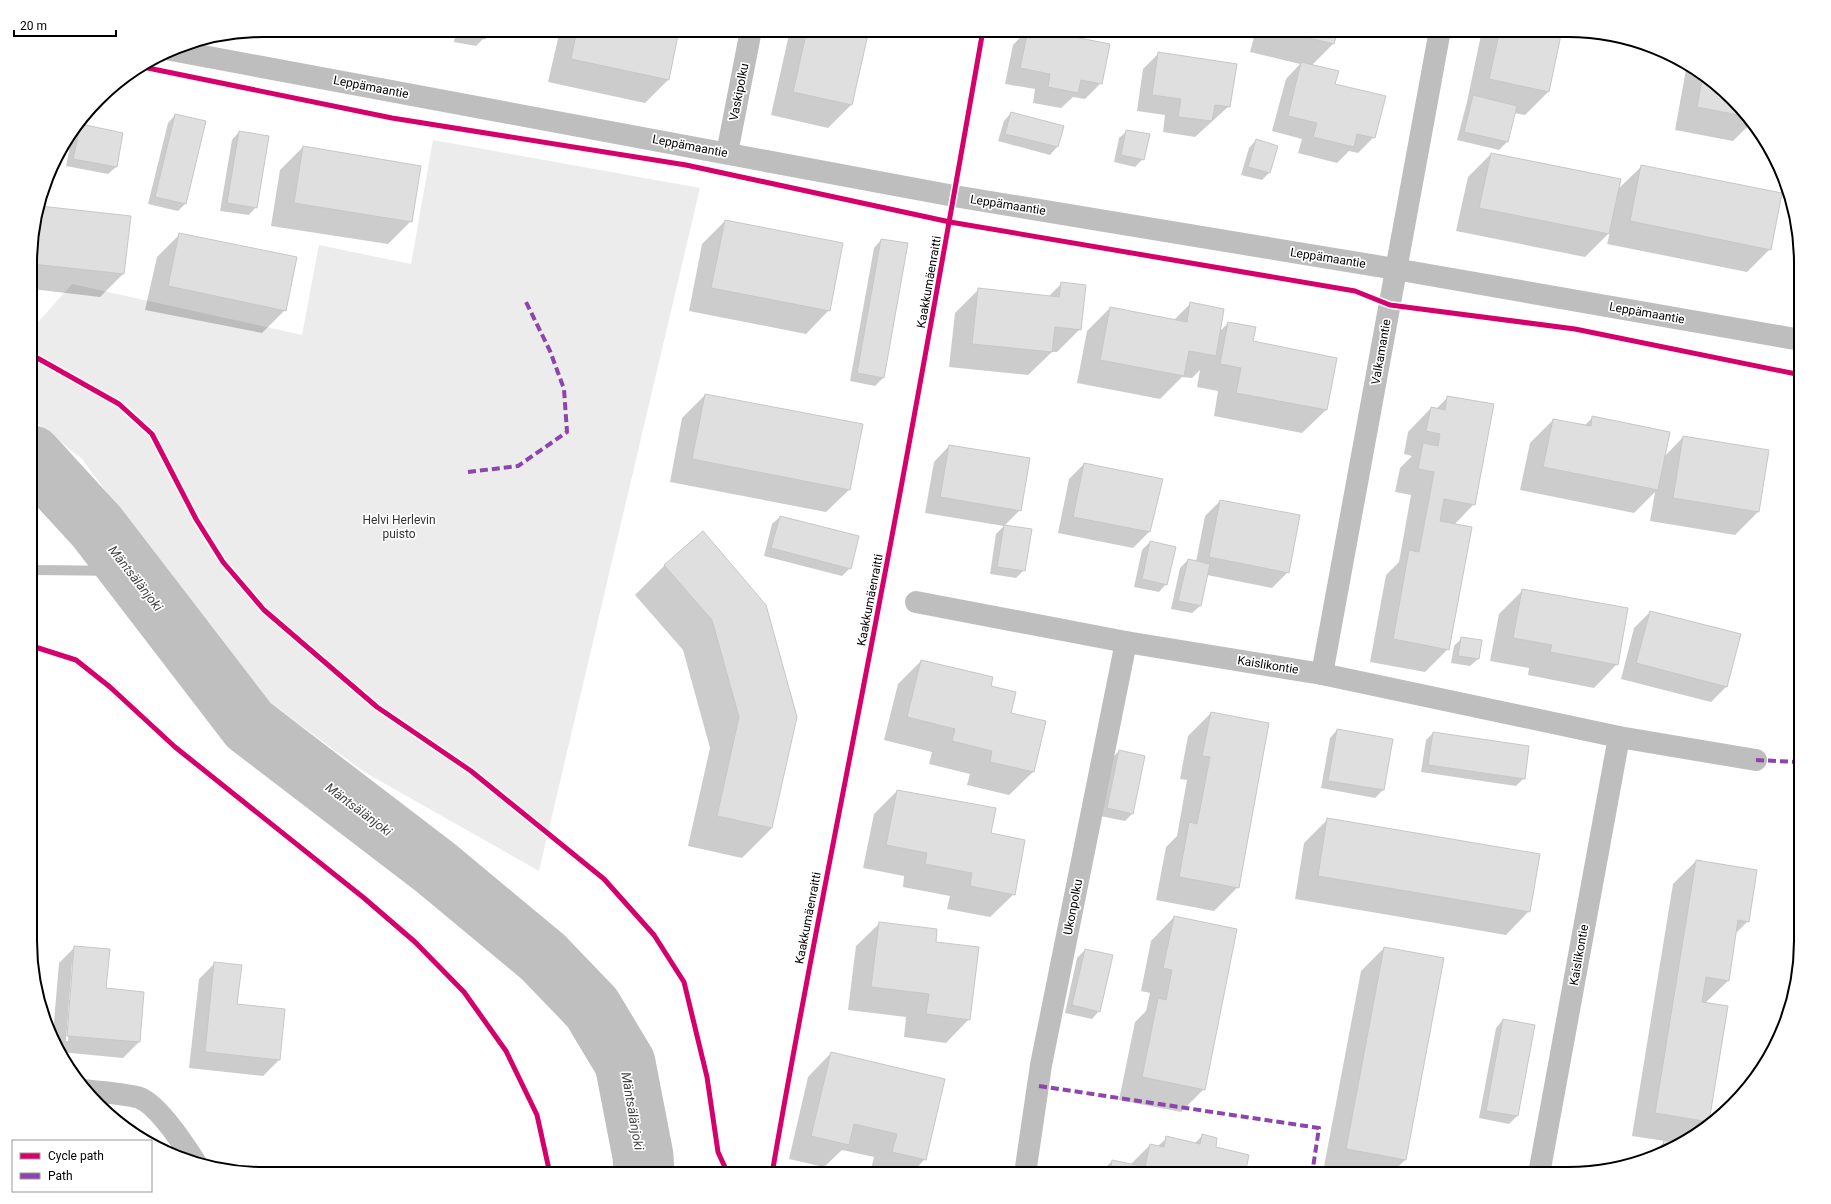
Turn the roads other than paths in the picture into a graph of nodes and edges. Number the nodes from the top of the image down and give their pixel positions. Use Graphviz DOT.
graph roads {
  1 [pos="750,37"];
  2 [pos="1439,37"];
  3 [pos="182,52"];
  4 [pos="727,153"];
  5 [pos="1394,269"];
  6 [pos="1794,339"];
  7 [pos="916,602"];
  8 [pos="1126,642"];
  9 [pos="1322,674"];
  10 [pos="1619,737"];
  11 [pos="1756,760"];
  12 [pos="94,1091"];
  13 [pos="191,1155"];
  14 [pos="1026,1167"];
  15 [pos="1540,1167"];
  1 -- 4 [label="street, Vaskipolku"];
  2 -- 5 [label="street, Valkamantie"];
  3 -- 4 [label="street, Leppämaantie"];
  4 -- 5 [label="street, Leppämaantie"];
  5 -- 6 [label="street, Leppämaantie"];
  5 -- 9 [label="street, Valkamantie"];
  7 -- 8 [label="street, Kaislikontie"];
  8 -- 9 [label="street, Kaislikontie"];
  8 -- 14 [label="street, Ukonpolku"];
  9 -- 10 [label="street, Kaislikontie"];
  10 -- 11 [label="street, Kaislikontie"];
  10 -- 15 [label="street, Kaislikontie"];
  12 -- 13 [label="street"];
}
